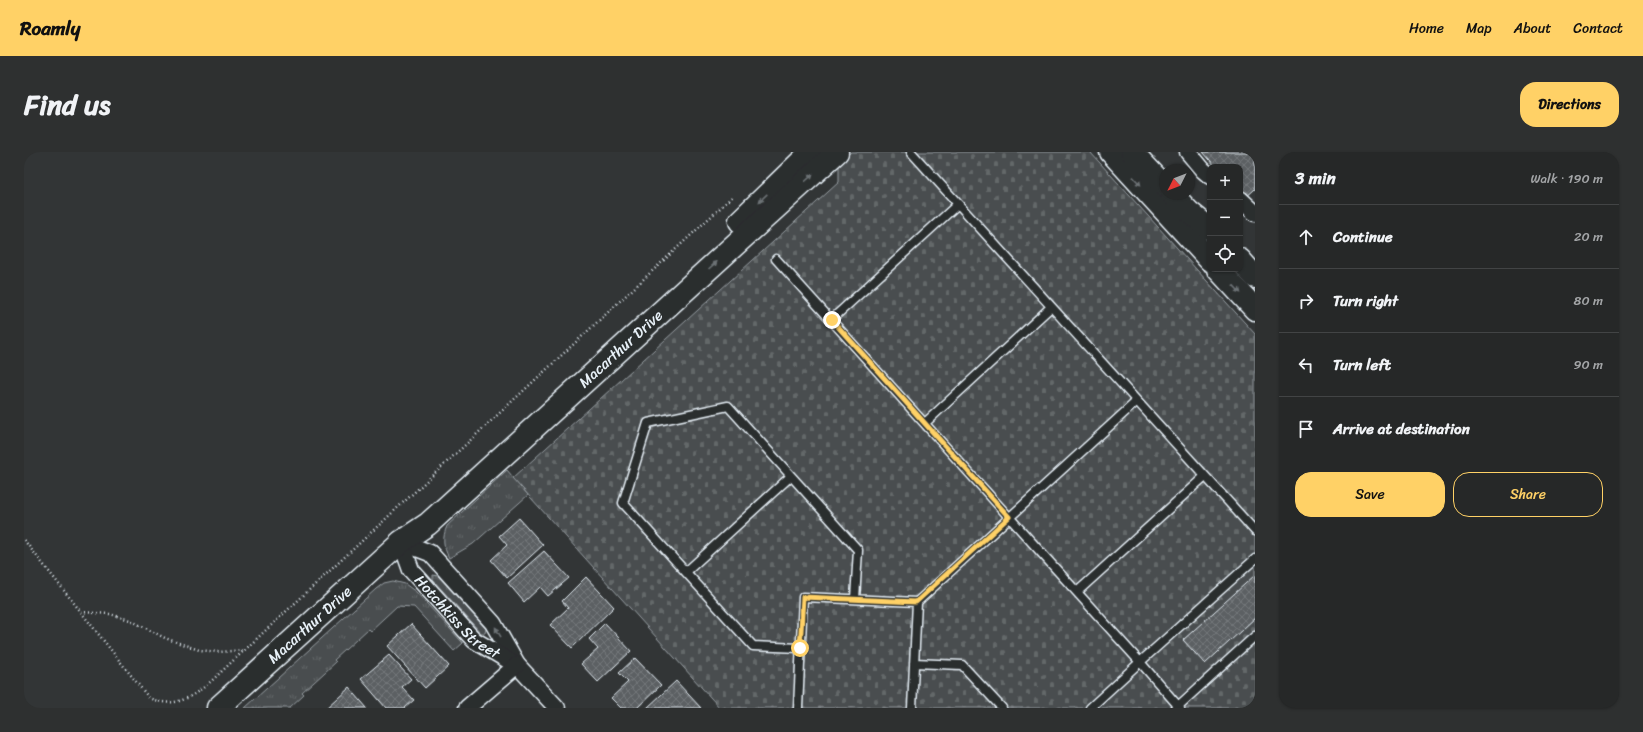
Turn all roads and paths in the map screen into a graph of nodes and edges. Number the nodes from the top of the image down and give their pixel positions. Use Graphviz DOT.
graph roads {
  1 [pos="811,152"];
  2 [pos="837,152"];
  3 [pos="911,152"];
  4 [pos="1111,152"];
  5 [pos="1132,152"];
  6 [pos="1148,152"];
  7 [pos="1188,152"];
  8 [pos="1159,164"];
  9 [pos="1207,173"];
  10 [pos="1159,181"];
  11 [pos="734,195"];
  12 [pos="1178,200"];
  13 [pos="1192,200"];
  14 [pos="1241,200"];
  15 [pos="958,204"];
  16 [pos="1255,213"];
  17 [pos="1207,221"];
  18 [pos="1207,227"];
  19 [pos="1207,257"];
  20 [pos="776,259"];
  21 [pos="1243,263"];
  22 [pos="1221,272"];
  23 [pos="1255,277"];
  24 [pos="1052,307"];
  25 [pos="1255,309"];
  26 [pos="832,320"];
  27 [pos="1137,401"];
  28 [pos="925,422"];
  29 [pos="791,476"];
  30 [pos="1205,476"];
  31 [pos="1009,517"];
  32 [pos="1255,531"];
  33 [pos="24,540"];
  34 [pos="401,542"];
  35 [pos="1255,559"];
  36 [pos="686,572"];
  37 [pos="1078,592"];
  38 [pos="855,599"];
  39 [pos="916,602"];
  40 [pos="82,612"];
  41 [pos="1255,636"];
  42 [pos="800,648"];
  43 [pos="245,650"];
  44 [pos="1140,662"];
  45 [pos="914,663"];
  46 [pos="517,665"];
  47 [pos="158,706"];
  48 [pos="176,706"];
  49 [pos="1178,707"];
  50 [pos="218,708"];
  51 [pos="467,708"];
  52 [pos="557,708"];
  53 [pos="798,708"];
  54 [pos="912,708"];
  55 [pos="1002,708"];
  56 [pos="1090,708"];
  1 -- 34 [label="main road, Macarthur Drive, one-way"];
  34 -- 2 [label="main road, Macarthur Drive, one-way"];
  3 -- 15 [label="lane"];
  4 -- 19 [label="main road, one-way"];
  5 -- 10 [label="main road"];
  6 -- 8 [label="main road"];
  7 -- 9 [label="street"];
  11 -- 43 [label="path"];
  12 -- 18 [label="main road"];
  13 -- 17 [label="main road"];
  14 -- 16 [label="street"];
  15 -- 24 [label="lane"];
  15 -- 26 [label="lane"];
  20 -- 26 [label="lane"];
  21 -- 23 [label="main road"];
  22 -- 25 [label="main road, one-way"];
  24 -- 27 [label="lane"];
  24 -- 28 [label="lane"];
  26 -- 28 [label="lane"];
  27 -- 30 [label="lane"];
  27 -- 31 [label="lane"];
  28 -- 31 [label="lane"];
  29 -- 36 [label="lane"];
  29 -- 36 [label="lane"];
  29 -- 38 [label="lane"];
  30 -- 32 [label="lane"];
  30 -- 37 [label="lane"];
  31 -- 37 [label="lane"];
  31 -- 39 [label="lane"];
  33 -- 40 [label="path"];
  46 -- 34 [label="street, Hotchkiss Street, one-way"];
  34 -- 46 [label="street, Hotchkiss Street"];
  34 -- 50 [label="main road, Macarthur Drive"];
  35 -- 44 [label="lane"];
  36 -- 42 [label="lane"];
  37 -- 44 [label="lane"];
  38 -- 39 [label="lane"];
  38 -- 42 [label="lane"];
  39 -- 45 [label="lane"];
  40 -- 43 [label="path"];
  40 -- 47 [label="path"];
  41 -- 49 [label="lane"];
  42 -- 53 [label="lane"];
  43 -- 48 [label="path"];
  44 -- 49 [label="lane"];
  44 -- 56 [label="lane"];
  45 -- 54 [label="lane"];
  45 -- 55 [label="lane"];
  46 -- 51 [label="street"];
  46 -- 52 [label="street, Hotchkiss Street"];
}
